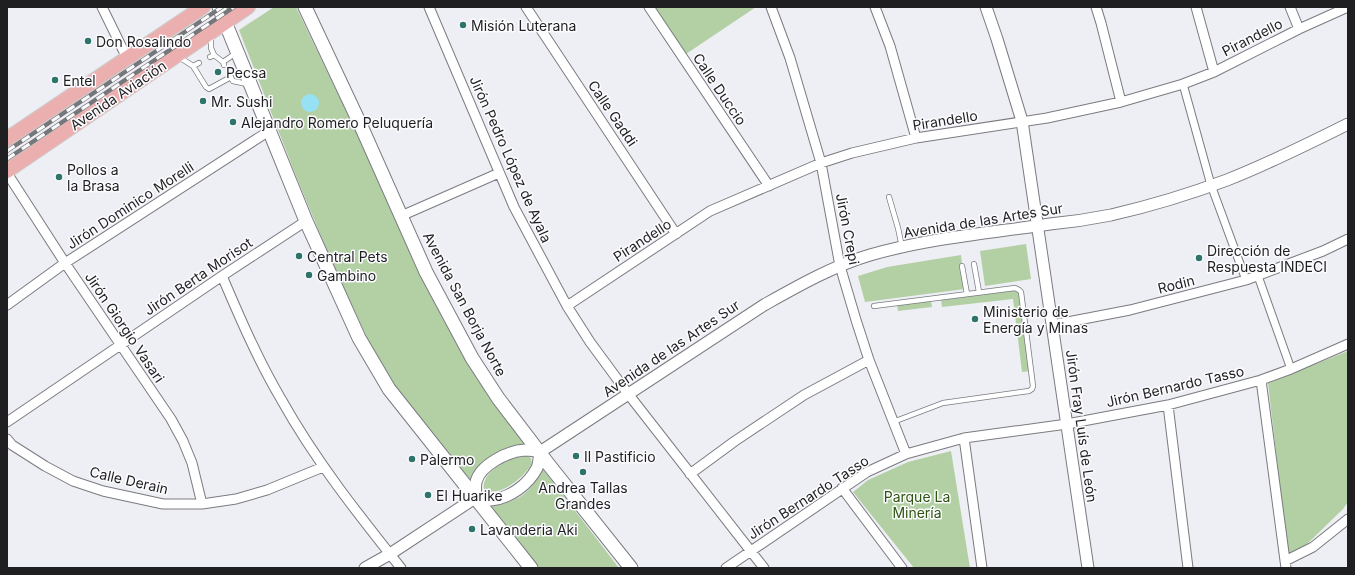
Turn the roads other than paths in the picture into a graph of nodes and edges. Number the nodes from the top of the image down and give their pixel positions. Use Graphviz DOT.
graph roads {
  1 [pos="102,7"];
  2 [pos="203,7"];
  3 [pos="219,7"];
  4 [pos="248,7"];
  5 [pos="305,7"];
  6 [pos="440,7"];
  7 [pos="526,7"];
  8 [pos="649,7"];
  9 [pos="875,7"];
  10 [pos="986,7"];
  11 [pos="1096,7"];
  12 [pos="1196,7"];
  13 [pos="1290,7"];
  14 [pos="1348,7"];
  15 [pos="774,8"];
  16 [pos="430,10"];
  17 [pos="226,22"];
  18 [pos="1299,29"];
  19 [pos="212,31"];
  20 [pos="238,52"];
  21 [pos="176,56"];
  22 [pos="127,58"];
  23 [pos="199,63"];
  24 [pos="193,66"];
  25 [pos="1214,72"];
  26 [pos="1183,84"];
  27 [pos="251,85"];
  28 [pos="1121,102"];
  29 [pos="1022,121"];
  30 [pos="1348,124"];
  31 [pos="270,131"];
  32 [pos="916,138"];
  33 [pos="7,139"];
  34 [pos="821,163"];
  35 [pos="7,172"];
  36 [pos="499,173"];
  37 [pos="769,186"];
  38 [pos="1211,186"];
  39 [pos="889,197"];
  40 [pos="401,216"];
  41 [pos="306,221"];
  42 [pos="1038,226"];
  43 [pos="676,234"];
  44 [pos="1348,239"];
  45 [pos="902,247"];
  46 [pos="66,263"];
  47 [pos="974,264"];
  48 [pos="840,266"];
  49 [pos="962,266"];
  50 [pos="222,276"];
  51 [pos="1258,276"];
  52 [pos="1246,280"];
  53 [pos="979,292"];
  54 [pos="967,294"];
  55 [pos="7,304"];
  56 [pos="567,306"];
  57 [pos="874,306"];
  58 [pos="1052,325"];
  59 [pos="121,344"];
  60 [pos="1348,344"];
  61 [pos="869,360"];
  62 [pos="1291,369"];
  63 [pos="1260,380"];
  64 [pos="628,395"];
  65 [pos="1168,405"];
  66 [pos="7,422"];
  67 [pos="893,422"];
  68 [pos="1067,424"];
  69 [pos="964,438"];
  70 [pos="7,439"];
  71 [pos="540,452"];
  72 [pos="906,454"];
  73 [pos="324,467"];
  74 [pos="690,474"];
  75 [pos="842,488"];
  76 [pos="475,498"];
  77 [pos="202,504"];
  78 [pos="1348,519"];
  79 [pos="751,551"];
  80 [pos="390,554"];
  81 [pos="1285,564"];
  82 [pos="365,568"];
  83 [pos="401,568"];
  84 [pos="531,568"];
  85 [pos="631,568"];
  86 [pos="726,568"];
  87 [pos="764,568"];
  88 [pos="902,568"];
  89 [pos="982,568"];
  90 [pos="1088,568"];
  91 [pos="1188,568"];
  1 -- 22 [label="street"];
  2 -- 22 [label="main road, Avenida Aviación"];
  3 -- 17 [label="main road"];
  4 -- 17 [label="main road, Avenida Aviación"];
  5 -- 40 [label="main road, Avenida San Borja Norte"];
  6 -- 16 [label="street"];
  7 -- 43 [label="street, Calle Gaddi"];
  8 -- 37 [label="street, Calle Duccio"];
  9 -- 32 [label="street"];
  10 -- 29 [label="street, Jirón Fray Luís de León"];
  11 -- 28 [label="street"];
  12 -- 25 [label="street"];
  13 -- 18 [label="street"];
  14 -- 18 [label="street, Pirandello"];
  15 -- 34 [label="street, Jirón Crepi"];
  16 -- 36 [label="street, Jirón Pedro López de Ayala"];
  17 -- 19 [label="main road, Avenida Aviación"];
  17 -- 20 [label="main road"];
  18 -- 25 [label="street, Pirandello"];
  19 -- 20 [label="lane"];
  19 -- 21 [label="main road, Avenida Aviación"];
  20 -- 27 [label="main road"];
  21 -- 24 [label="lane"];
  21 -- 35 [label="main road, Avenida Aviación"];
  22 -- 33 [label="main road, Avenida Aviación"];
  23 -- 24 [label="lane"];
  24 -- 27 [label="lane"];
  25 -- 26 [label="street, Pirandello"];
  26 -- 28 [label="street, Pirandello"];
  26 -- 38 [label="street"];
  27 -- 31 [label="main road"];
  28 -- 29 [label="street, Pirandello"];
  29 -- 32 [label="street, Pirandello"];
  29 -- 42 [label="street, Jirón Fray Luís de León"];
  30 -- 38 [label="street, Avenida de las Artes Sur"];
  31 -- 41 [label="main road"];
  31 -- 46 [label="street, Jirón Dominico Morelli"];
  32 -- 34 [label="street, Pirandello"];
  34 -- 37 [label="street, Pirandello"];
  34 -- 48 [label="street, Jirón Crepi"];
  35 -- 46 [label="street, Jirón Giorgio Vasari"];
  36 -- 40 [label="street"];
  36 -- 56 [label="street, Jirón Pedro López de Ayala"];
  37 -- 43 [label="street, Pirandello"];
  38 -- 42 [label="street, Avenida de las Artes Sur"];
  38 -- 52 [label="street"];
  39 -- 45 [label="lane"];
  40 -- 71 [label="main road, Avenida San Borja Norte"];
  41 -- 50 [label="street, Jirón Berta Morisot"];
  41 -- 76 [label="main road"];
  42 -- 45 [label="street, Avenida de las Artes Sur"];
  42 -- 58 [label="street, Jirón Fray Luís de León"];
  43 -- 56 [label="street, Pirandello"];
  44 -- 51 [label="street, Rodin"];
  45 -- 48 [label="street, Avenida de las Artes Sur"];
  46 -- 55 [label="street, Jirón Dominico Morelli"];
  46 -- 59 [label="street, Jirón Giorgio Vasari"];
  47 -- 53 [label="lane"];
  48 -- 61 [label="street, Jirón Crepi"];
  48 -- 64 [label="street, Avenida de las Artes Sur"];
  49 -- 54 [label="lane"];
  50 -- 59 [label="street, Jirón Berta Morisot"];
  50 -- 73 [label="street"];
  51 -- 52 [label="street, Rodin"];
  51 -- 62 [label="street"];
  52 -- 58 [label="street, Rodin"];
  53 -- 54 [label="lane"];
  53 -- 67 [label="lane"];
  54 -- 57 [label="lane"];
  56 -- 64 [label="street, Jirón Pedro López de Ayala"];
  58 -- 68 [label="street, Jirón Fray Luís de León"];
  59 -- 66 [label="street, Jirón Berta Morisot"];
  59 -- 77 [label="street, Jirón Giorgio Vasari"];
  60 -- 62 [label="street, Jirón Bernardo Tasso"];
  61 -- 67 [label="street, Jirón Crepi"];
  61 -- 74 [label="street"];
  62 -- 63 [label="street, Jirón Bernardo Tasso"];
  63 -- 65 [label="street, Jirón Bernardo Tasso"];
  63 -- 81 [label="street"];
  64 -- 71 [label="street, Avenida de las Artes Sur"];
  64 -- 74 [label="street, Jirón Pedro López de Ayala"];
  65 -- 68 [label="street, Jirón Bernardo Tasso"];
  65 -- 91 [label="street"];
  67 -- 72 [label="street, Jirón Crepi"];
  68 -- 69 [label="street, Jirón Bernardo Tasso"];
  68 -- 90 [label="street, Jirón Fray Luís de León"];
  69 -- 72 [label="street, Jirón Bernardo Tasso"];
  69 -- 89 [label="street"];
  70 -- 77 [label="street, Calle Derain"];
  71 -- 76 [label="street"];
  71 -- 76 [label="street"];
  71 -- 85 [label="main road, Avenida San Borja Norte"];
  72 -- 75 [label="street, Jirón Bernardo Tasso"];
  73 -- 77 [label="street, Calle Derain"];
  73 -- 80 [label="street"];
  74 -- 79 [label="street, Jirón Pedro López de Ayala"];
  75 -- 79 [label="street, Jirón Bernardo Tasso"];
  75 -- 88 [label="street"];
  76 -- 80 [label="street"];
  76 -- 84 [label="main road"];
  78 -- 81 [label="street"];
  79 -- 86 [label="street, Jirón Bernardo Tasso"];
  79 -- 87 [label="street, Jirón Pedro López de Ayala"];
  80 -- 82 [label="street"];
  80 -- 83 [label="street"];
}
